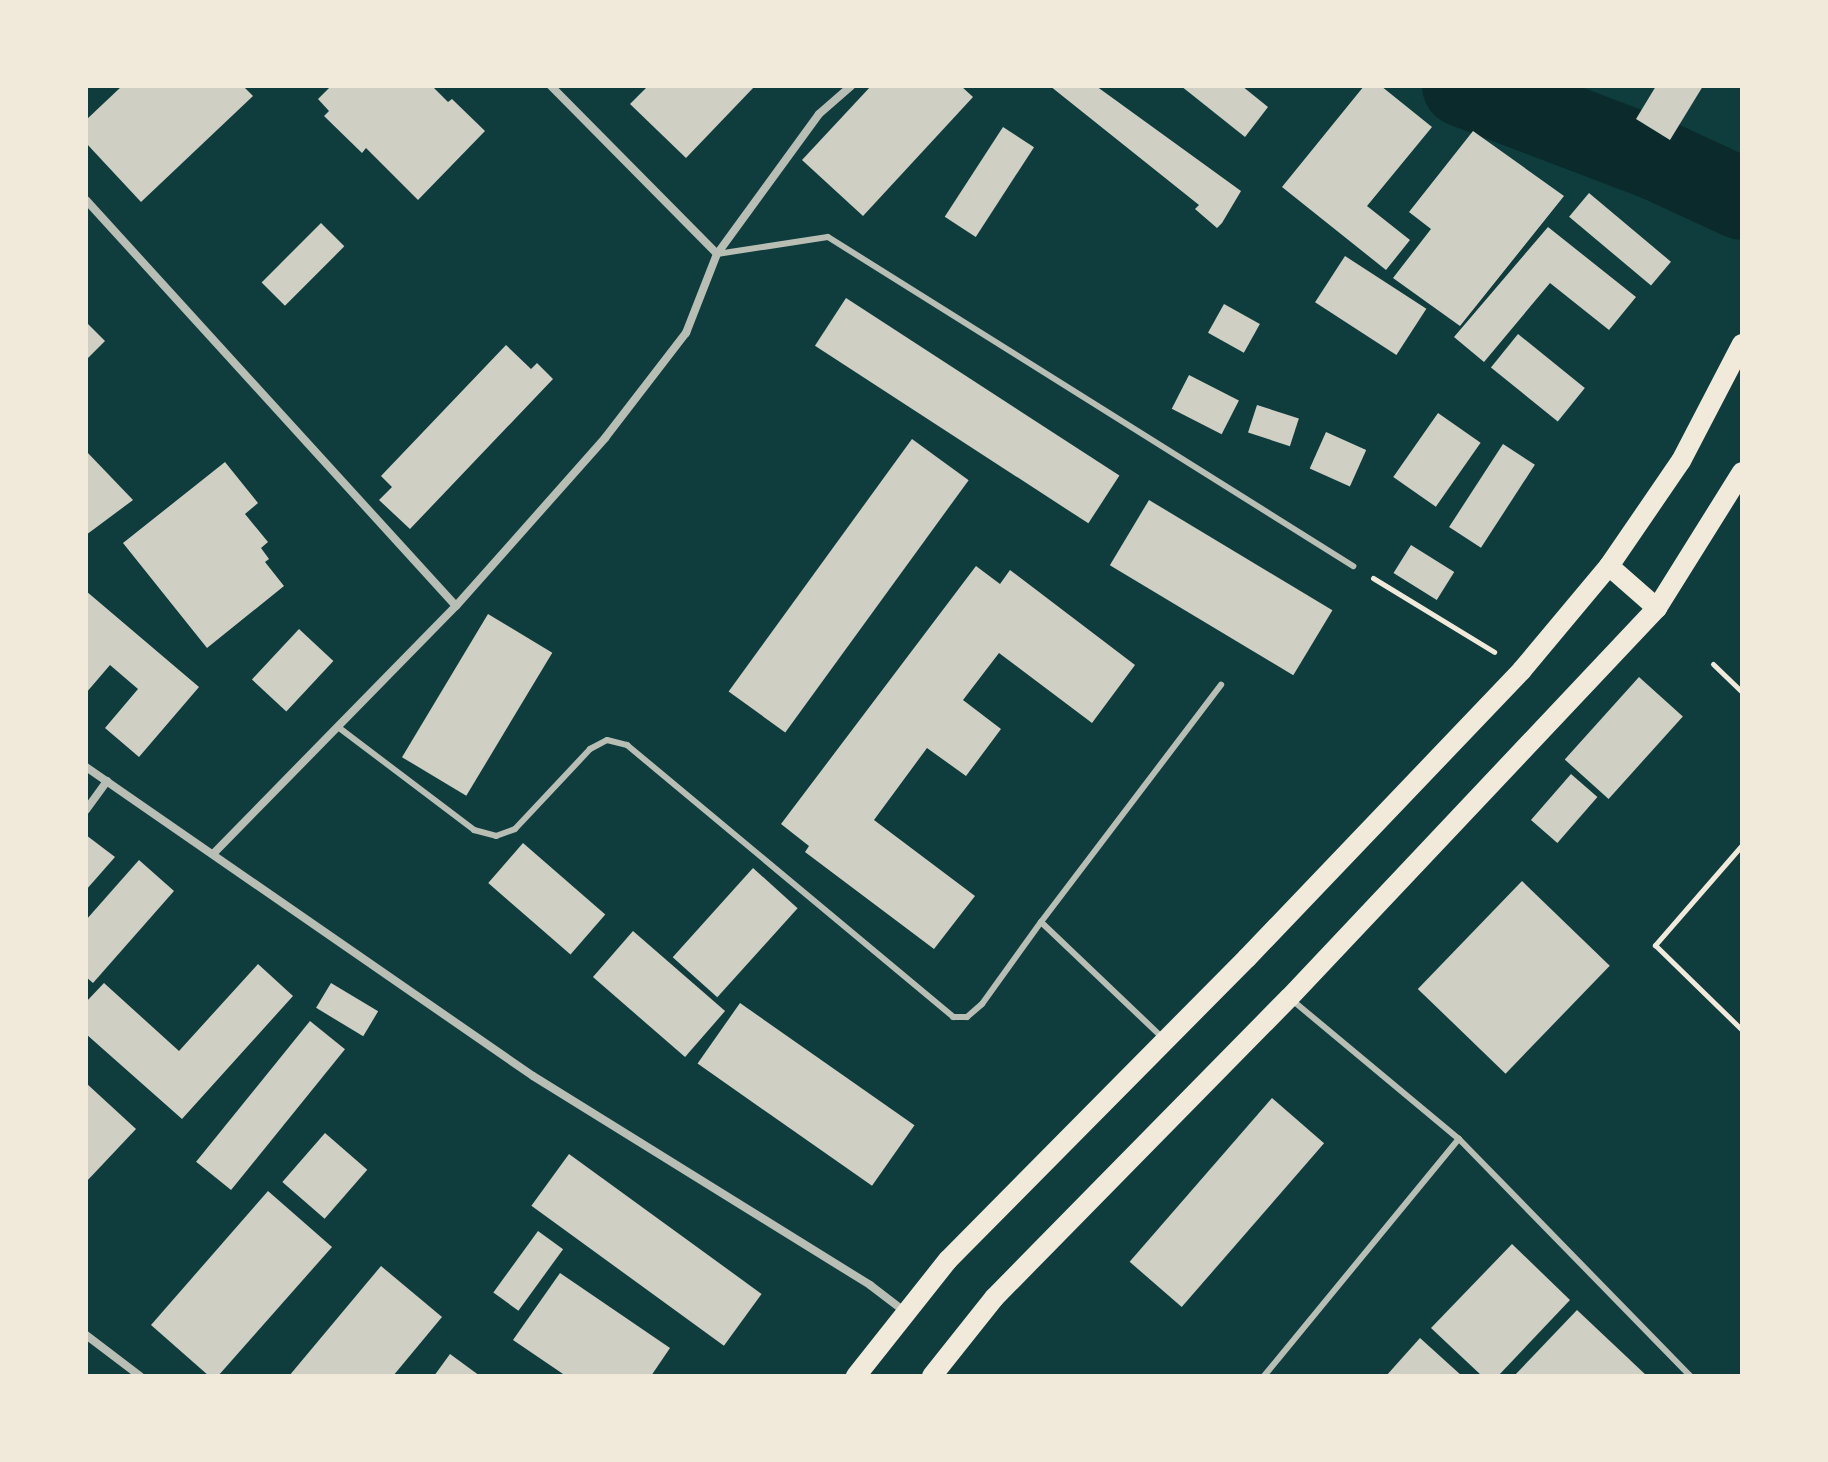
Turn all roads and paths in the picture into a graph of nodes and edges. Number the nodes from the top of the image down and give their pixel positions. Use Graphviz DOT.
graph roads {
  1 [pos="551,86"];
  2 [pos="851,86"];
  3 [pos="86,200"];
  4 [pos="717,254"];
  5 [pos="1742,344"];
  6 [pos="1742,472"];
  7 [pos="1353,566"];
  8 [pos="1609,566"];
  9 [pos="456,606"];
  10 [pos="1657,608"];
  11 [pos="1713,664"];
  12 [pos="1522,670"];
  13 [pos="1221,685"];
  14 [pos="1742,692"];
  15 [pos="338,727"];
  16 [pos="86,767"];
  17 [pos="107,781"];
  18 [pos="86,810"];
  19 [pos="1742,845"];
  20 [pos="214,853"];
  21 [pos="1041,922"];
  22 [pos="1289,998"];
  23 [pos="1742,1030"];
  24 [pos="1166,1040"];
  25 [pos="1459,1139"];
  26 [pos="906,1313"];
  27 [pos="86,1335"];
  28 [pos="140,1376"];
  29 [pos="856,1376"];
  30 [pos="932,1376"];
  31 [pos="1264,1376"];
  32 [pos="1690,1376"];
  1 -- 4 [label="street"];
  2 -- 4 [label="street"];
  3 -- 9 [label="street"];
  4 -- 7 [label="lane"];
  4 -- 9 [label="street"];
  5 -- 8 [label="main road"];
  6 -- 10 [label="main road"];
  7 -- 12 [label="path"];
  8 -- 10 [label="main road"];
  8 -- 12 [label="main road"];
  9 -- 15 [label="street"];
  10 -- 22 [label="main road"];
  11 -- 14 [label="path"];
  12 -- 24 [label="main road"];
  13 -- 21 [label="lane"];
  15 -- 20 [label="street"];
  15 -- 21 [label="lane"];
  16 -- 17 [label="street"];
  17 -- 18 [label="street"];
  17 -- 20 [label="street"];
  19 -- 23 [label="path"];
  20 -- 26 [label="street"];
  21 -- 24 [label="lane"];
  22 -- 25 [label="lane"];
  22 -- 30 [label="main road"];
  24 -- 26 [label="main road"];
  25 -- 31 [label="lane"];
  25 -- 32 [label="lane"];
  26 -- 29 [label="main road"];
  27 -- 28 [label="street"];
}
